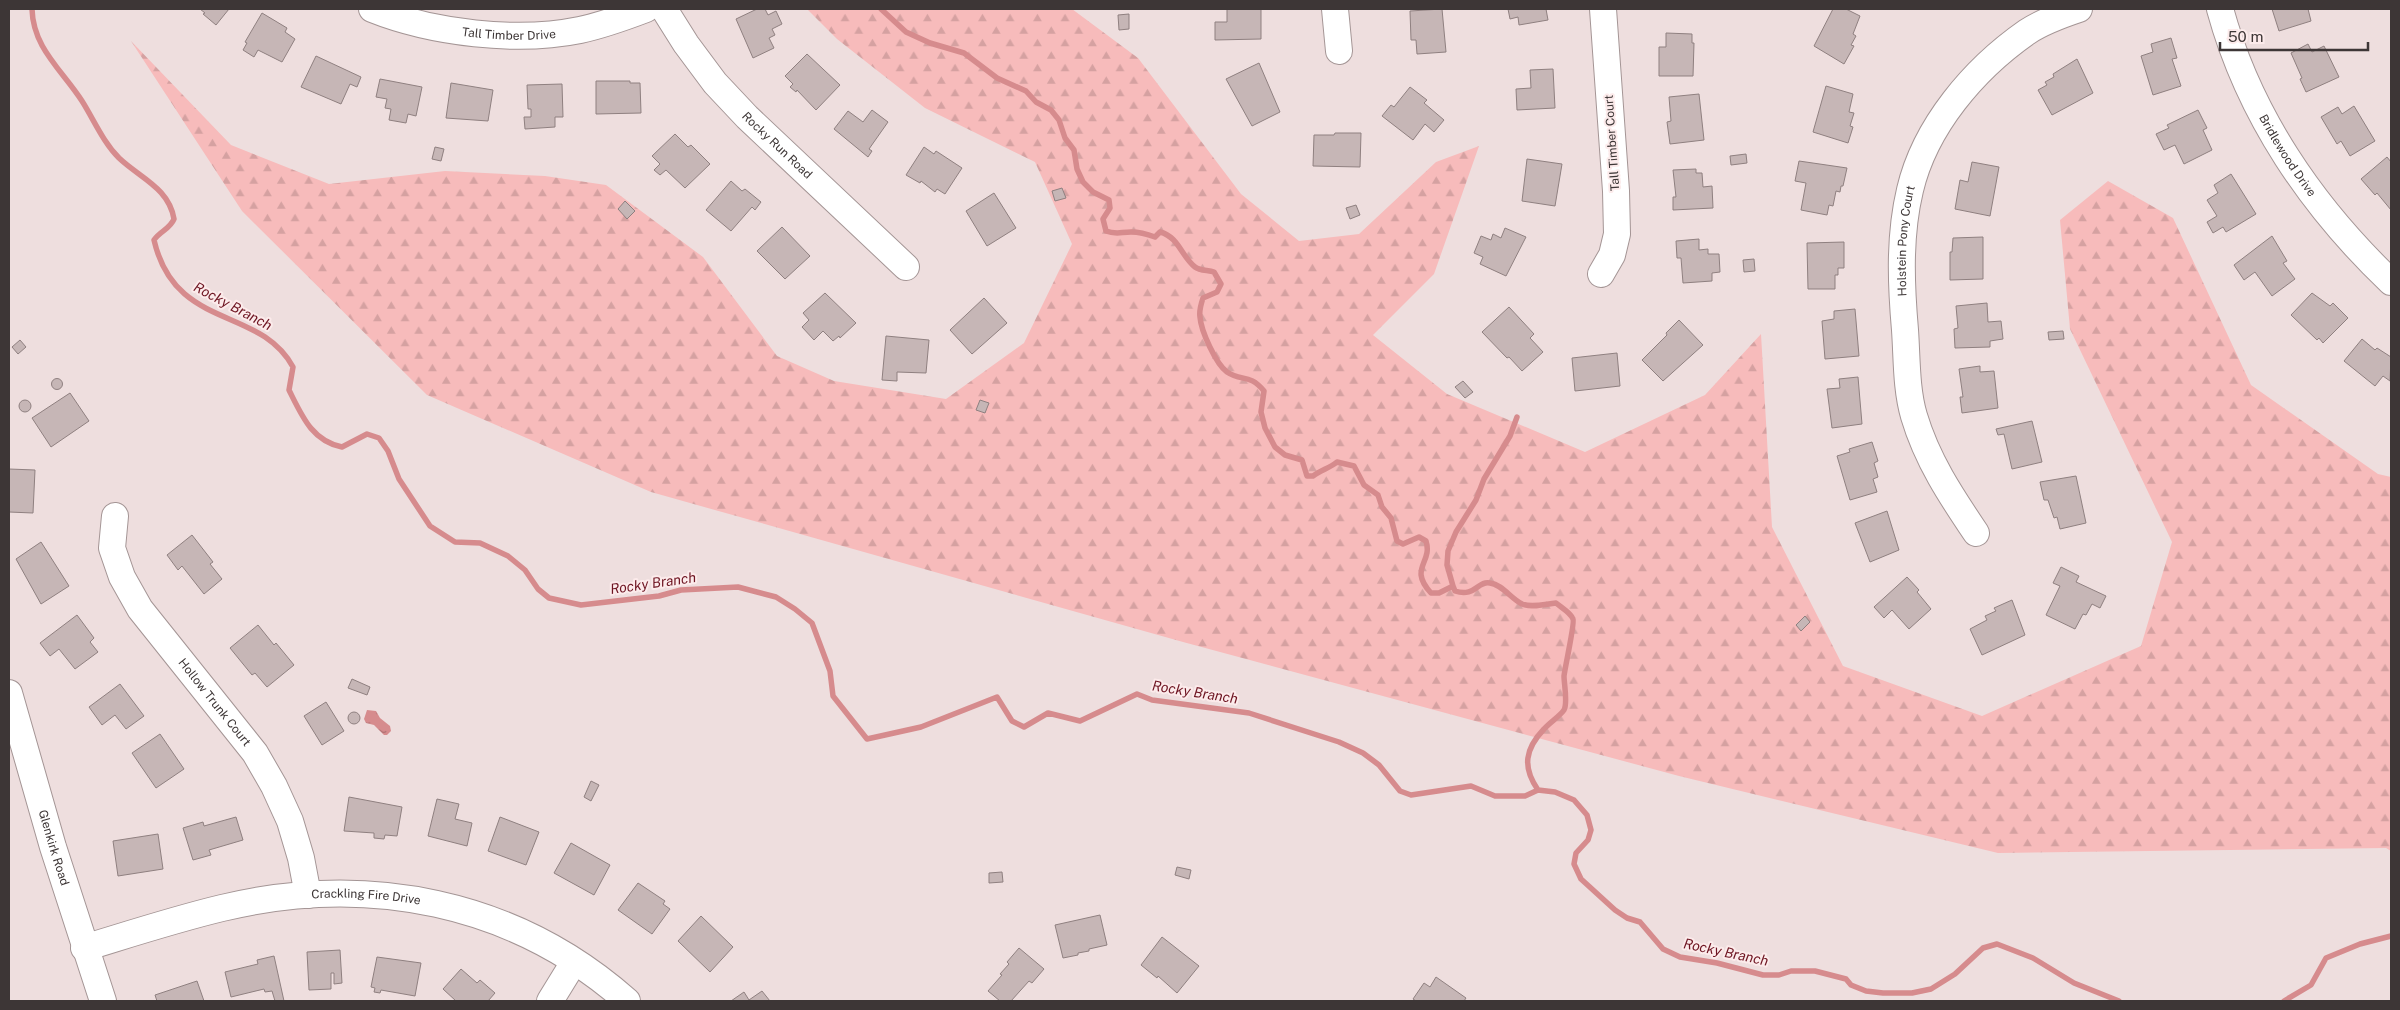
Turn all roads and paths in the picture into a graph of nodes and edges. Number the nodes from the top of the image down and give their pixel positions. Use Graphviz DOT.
graph roads {
  1 [pos="372,9"];
  2 [pos="646,9"];
  3 [pos="664,9"];
  4 [pos="1335,9"];
  5 [pos="1603,9"];
  6 [pos="2078,9"];
  7 [pos="2220,9"];
  8 [pos="1339,51"];
  9 [pos="906,267"];
  10 [pos="1601,274"];
  11 [pos="2391,282"];
  12 [pos="115,516"];
  13 [pos="1976,533"];
  14 [pos="9,693"];
  15 [pos="308,895"];
  16 [pos="84,948"];
  17 [pos="574,962"];
  18 [pos="103,1001"];
  19 [pos="550,1001"];
  20 [pos="627,1001"];
  1 -- 2 [label="street, Tall Timber Drive"];
  3 -- 9 [label="street, Rocky Run Road"];
  4 -- 8 [label="street"];
  5 -- 10 [label="street, Tall Timber Court"];
  6 -- 13 [label="street, Holstein Pony Court"];
  7 -- 11 [label="street, Bridlewood Drive"];
  12 -- 15 [label="street, Hollow Trunk Court"];
  14 -- 16 [label="street, Glenkirk Road"];
  15 -- 16 [label="street, Crackling Fire Drive"];
  15 -- 17 [label="street, Crackling Fire Drive"];
  16 -- 18 [label="street, Glenkirk Road"];
  17 -- 19 [label="street"];
  17 -- 20 [label="street, Crackling Fire Drive"];
}
